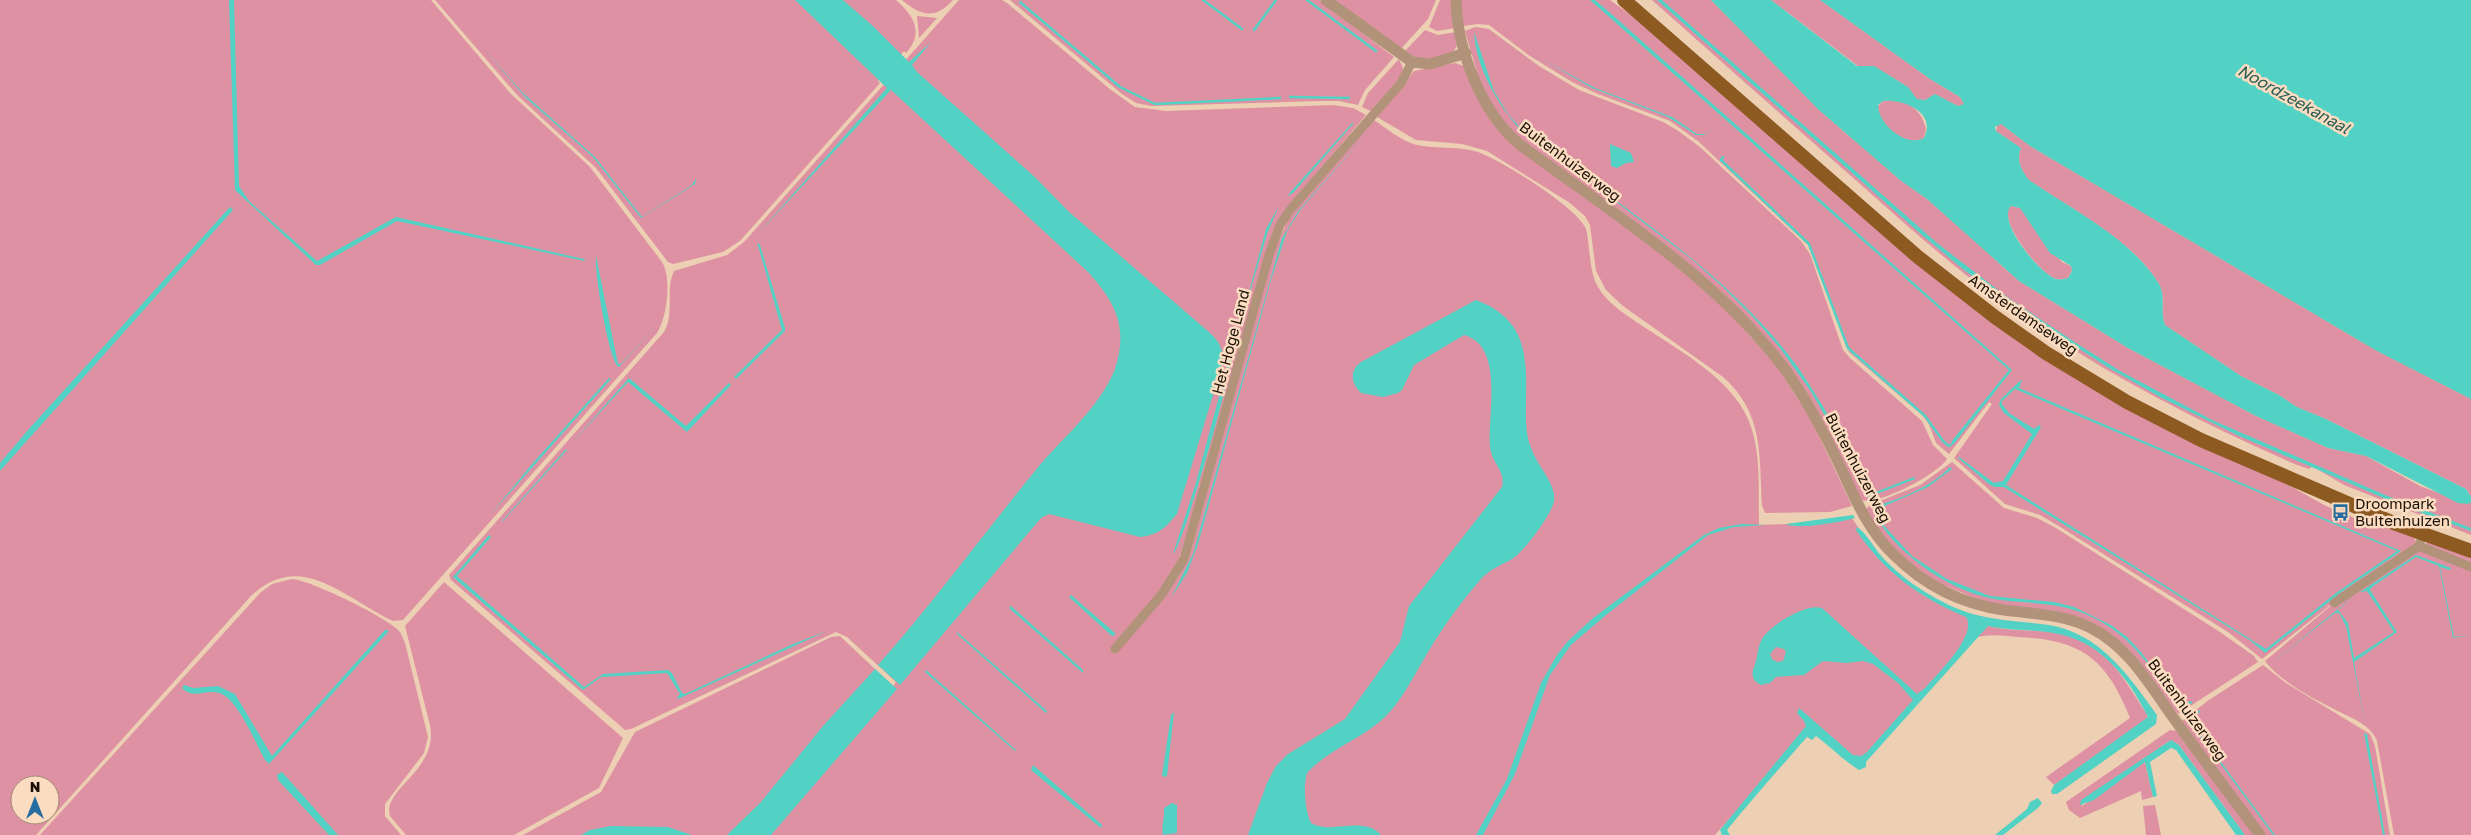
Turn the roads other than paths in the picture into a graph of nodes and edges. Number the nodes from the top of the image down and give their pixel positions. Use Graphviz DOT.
graph roads {
  1 [pos="1326,0"];
  2 [pos="1456,0"];
  3 [pos="1624,0"];
  4 [pos="1466,53"];
  5 [pos="1412,62"];
  6 [pos="2423,534"];
  7 [pos="2471,551"];
  8 [pos="2471,567"];
  9 [pos="2334,603"];
  10 [pos="1115,649"];
  11 [pos="2260,835"];
  1 -- 5 [label="street"];
  2 -- 4 [label="street, Buitenhuizerweg"];
  3 -- 6 [label="main road, Amsterdamseweg"];
  4 -- 5 [label="street"];
  4 -- 11 [label="street, Buitenhuizerweg"];
  5 -- 10 [label="street, Het Hoge Land"];
  6 -- 7 [label="main road, Amsterdamseweg"];
  6 -- 8 [label="street"];
  6 -- 9 [label="street"];
}
